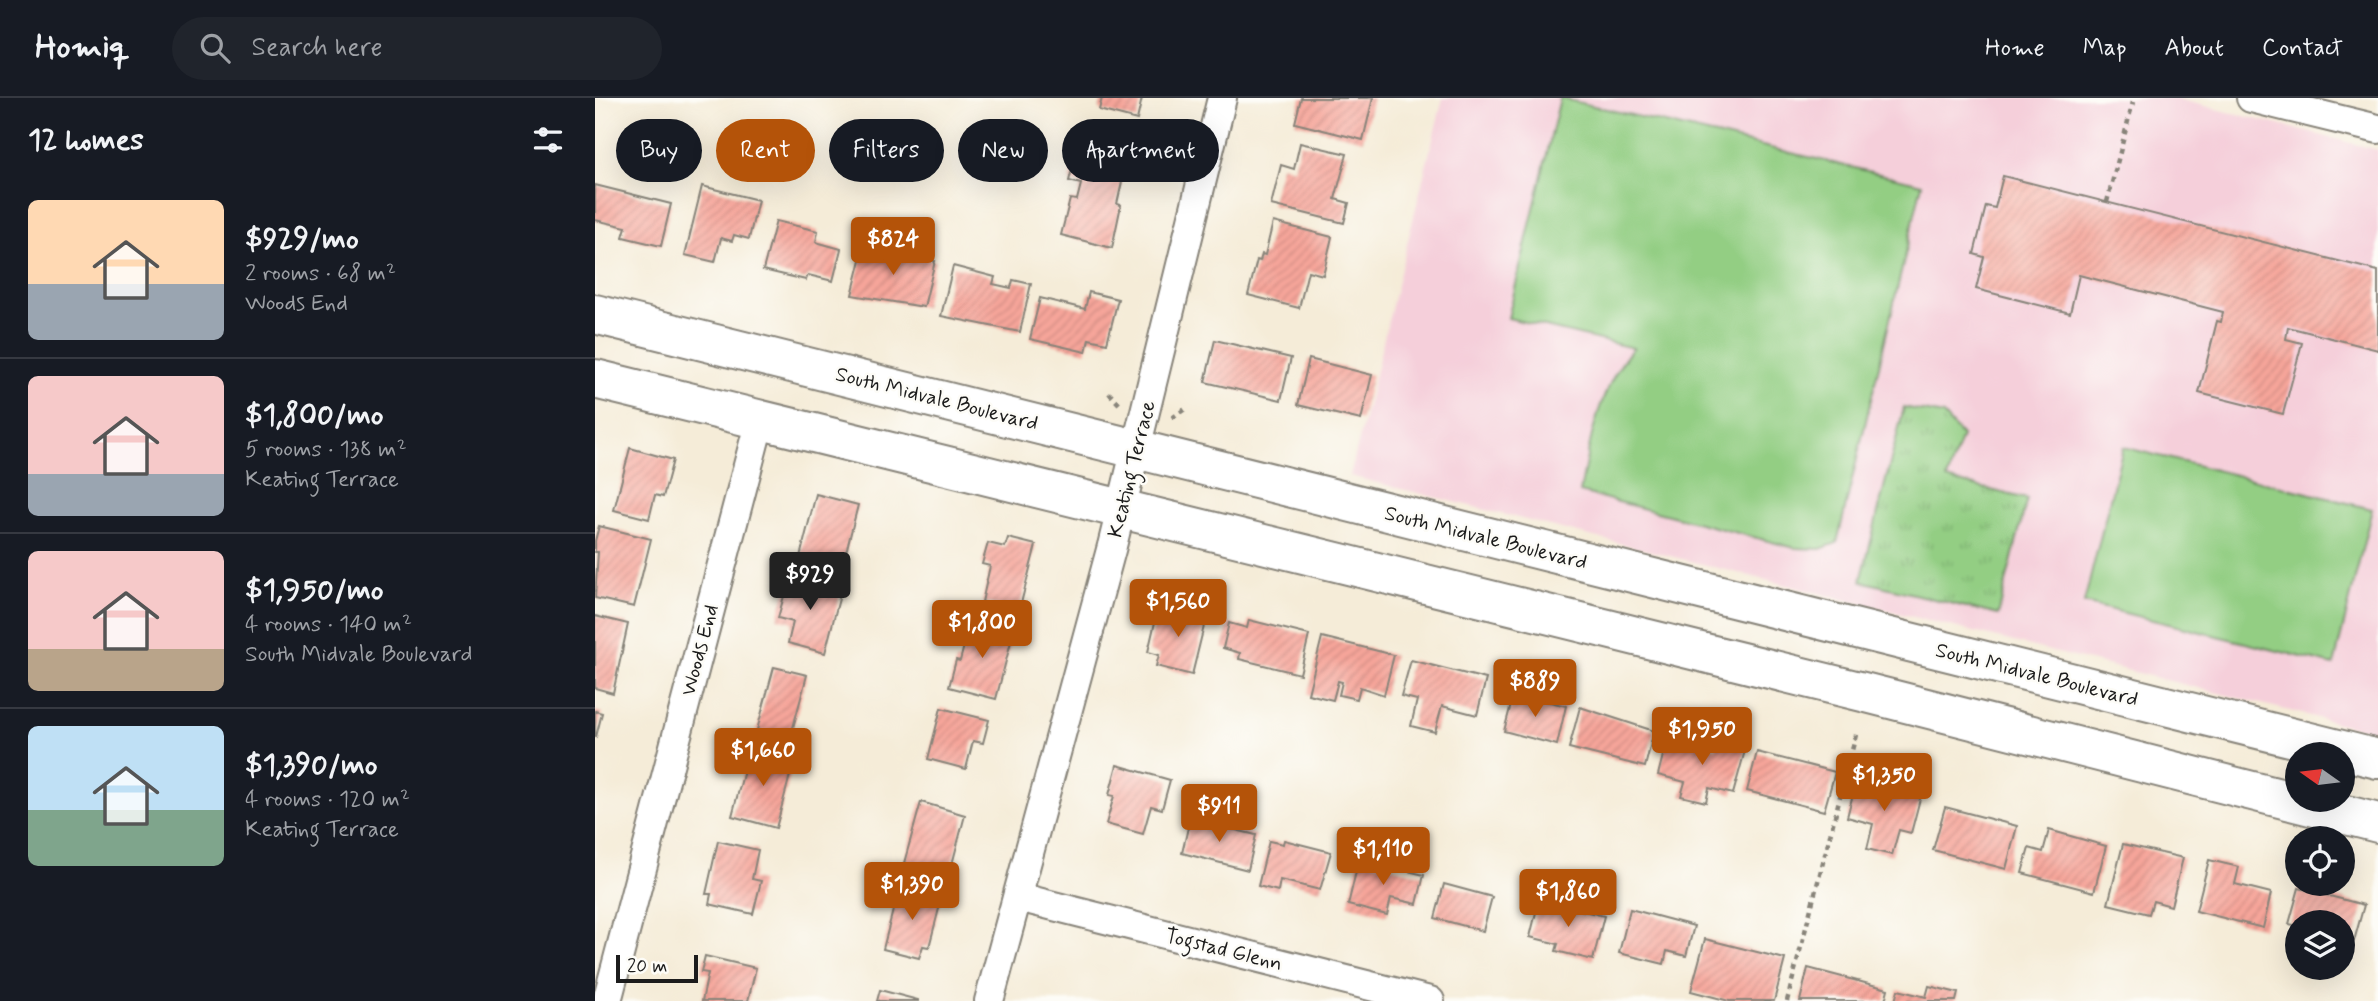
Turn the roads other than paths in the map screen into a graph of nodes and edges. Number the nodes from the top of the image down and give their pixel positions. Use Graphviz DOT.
graph roads {
  1 [pos="1222,98"];
  2 [pos="2251,98"];
  3 [pos="2378,129"];
  4 [pos="595,314"];
  5 [pos="595,379"];
  6 [pos="760,420"];
  7 [pos="1137,448"];
  8 [pos="1121,508"];
  9 [pos="2378,759"];
  10 [pos="2378,823"];
  11 [pos="1018,897"];
  12 [pos="607,1001"];
  13 [pos="989,1001"];
  14 [pos="1430,1001"];
  1 -- 7 [label="street, Keating Terrace"];
  2 -- 3 [label="street"];
  4 -- 7 [label="main road, South Midvale Boulevard"];
  5 -- 6 [label="main road"];
  6 -- 8 [label="main road"];
  6 -- 12 [label="street, Woods End"];
  7 -- 8 [label="street, Keating Terrace"];
  7 -- 9 [label="main road, South Midvale Boulevard"];
  8 -- 10 [label="main road"];
  8 -- 11 [label="street, Keating Terrace"];
  11 -- 13 [label="street, Keating Terrace"];
  11 -- 14 [label="street, Togstad Glenn"];
}
